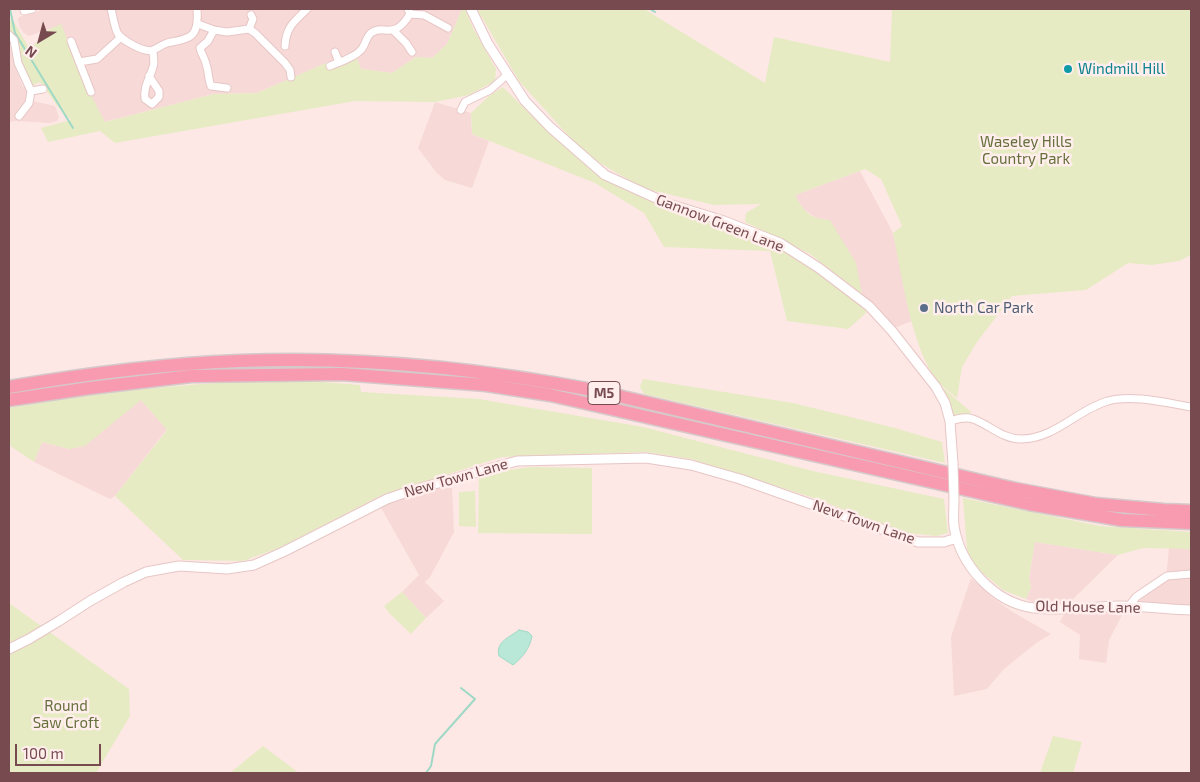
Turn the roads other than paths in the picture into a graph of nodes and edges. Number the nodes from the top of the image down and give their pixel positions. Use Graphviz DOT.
graph roads {
  1 [pos="111,9"];
  2 [pos="197,9"];
  3 [pos="307,9"];
  4 [pos="471,9"];
  5 [pos="409,11"];
  6 [pos="252,15"];
  7 [pos="198,24"];
  8 [pos="448,28"];
  9 [pos="249,29"];
  10 [pos="214,30"];
  11 [pos="394,31"];
  12 [pos="9,36"];
  13 [pos="120,38"];
  14 [pos="71,41"];
  15 [pos="285,46"];
  16 [pos="153,51"];
  17 [pos="335,52"];
  18 [pos="412,52"];
  19 [pos="79,62"];
  20 [pos="339,62"];
  21 [pos="330,66"];
  22 [pos="507,75"];
  23 [pos="149,76"];
  24 [pos="291,77"];
  25 [pos="227,88"];
  26 [pos="43,89"];
  27 [pos="31,91"];
  28 [pos="91,92"];
  29 [pos="461,110"];
  30 [pos="19,116"];
  31 [pos="9,386"];
  32 [pos="9,400"];
  33 [pos="1191,407"];
  34 [pos="950,421"];
  35 [pos="1191,511"];
  36 [pos="1191,523"];
  37 [pos="957,538"];
  38 [pos="1191,574"];
  39 [pos="1129,606"];
  40 [pos="1191,610"];
  41 [pos="9,649"];
  1 -- 13 [label="street"];
  2 -- 7 [label="street"];
  3 -- 15 [label="street"];
  4 -- 22 [label="street, Gannow Green Lane"];
  5 -- 8 [label="street"];
  5 -- 11 [label="street"];
  6 -- 9 [label="street"];
  7 -- 10 [label="street"];
  7 -- 16 [label="street"];
  9 -- 10 [label="street"];
  9 -- 24 [label="street"];
  10 -- 25 [label="street"];
  11 -- 18 [label="street"];
  11 -- 20 [label="street"];
  12 -- 27 [label="street"];
  13 -- 16 [label="street"];
  13 -- 19 [label="street"];
  14 -- 19 [label="street"];
  16 -- 23 [label="street"];
  17 -- 20 [label="street"];
  19 -- 28 [label="street"];
  20 -- 21 [label="street"];
  22 -- 29 [label="street"];
  22 -- 34 [label="street, Gannow Green Lane"];
  26 -- 27 [label="street"];
  27 -- 30 [label="street"];
  31 -- 35 [label="highway, M5"];
  32 -- 36 [label="highway, M5"];
  33 -- 34 [label="street"];
  34 -- 37 [label="street, Gannow Green Lane, bridge"];
  37 -- 39 [label="street, Old House Lane"];
  37 -- 41 [label="street, New Town Lane"];
  38 -- 39 [label="street"];
  39 -- 40 [label="street, Old House Lane"];
}
